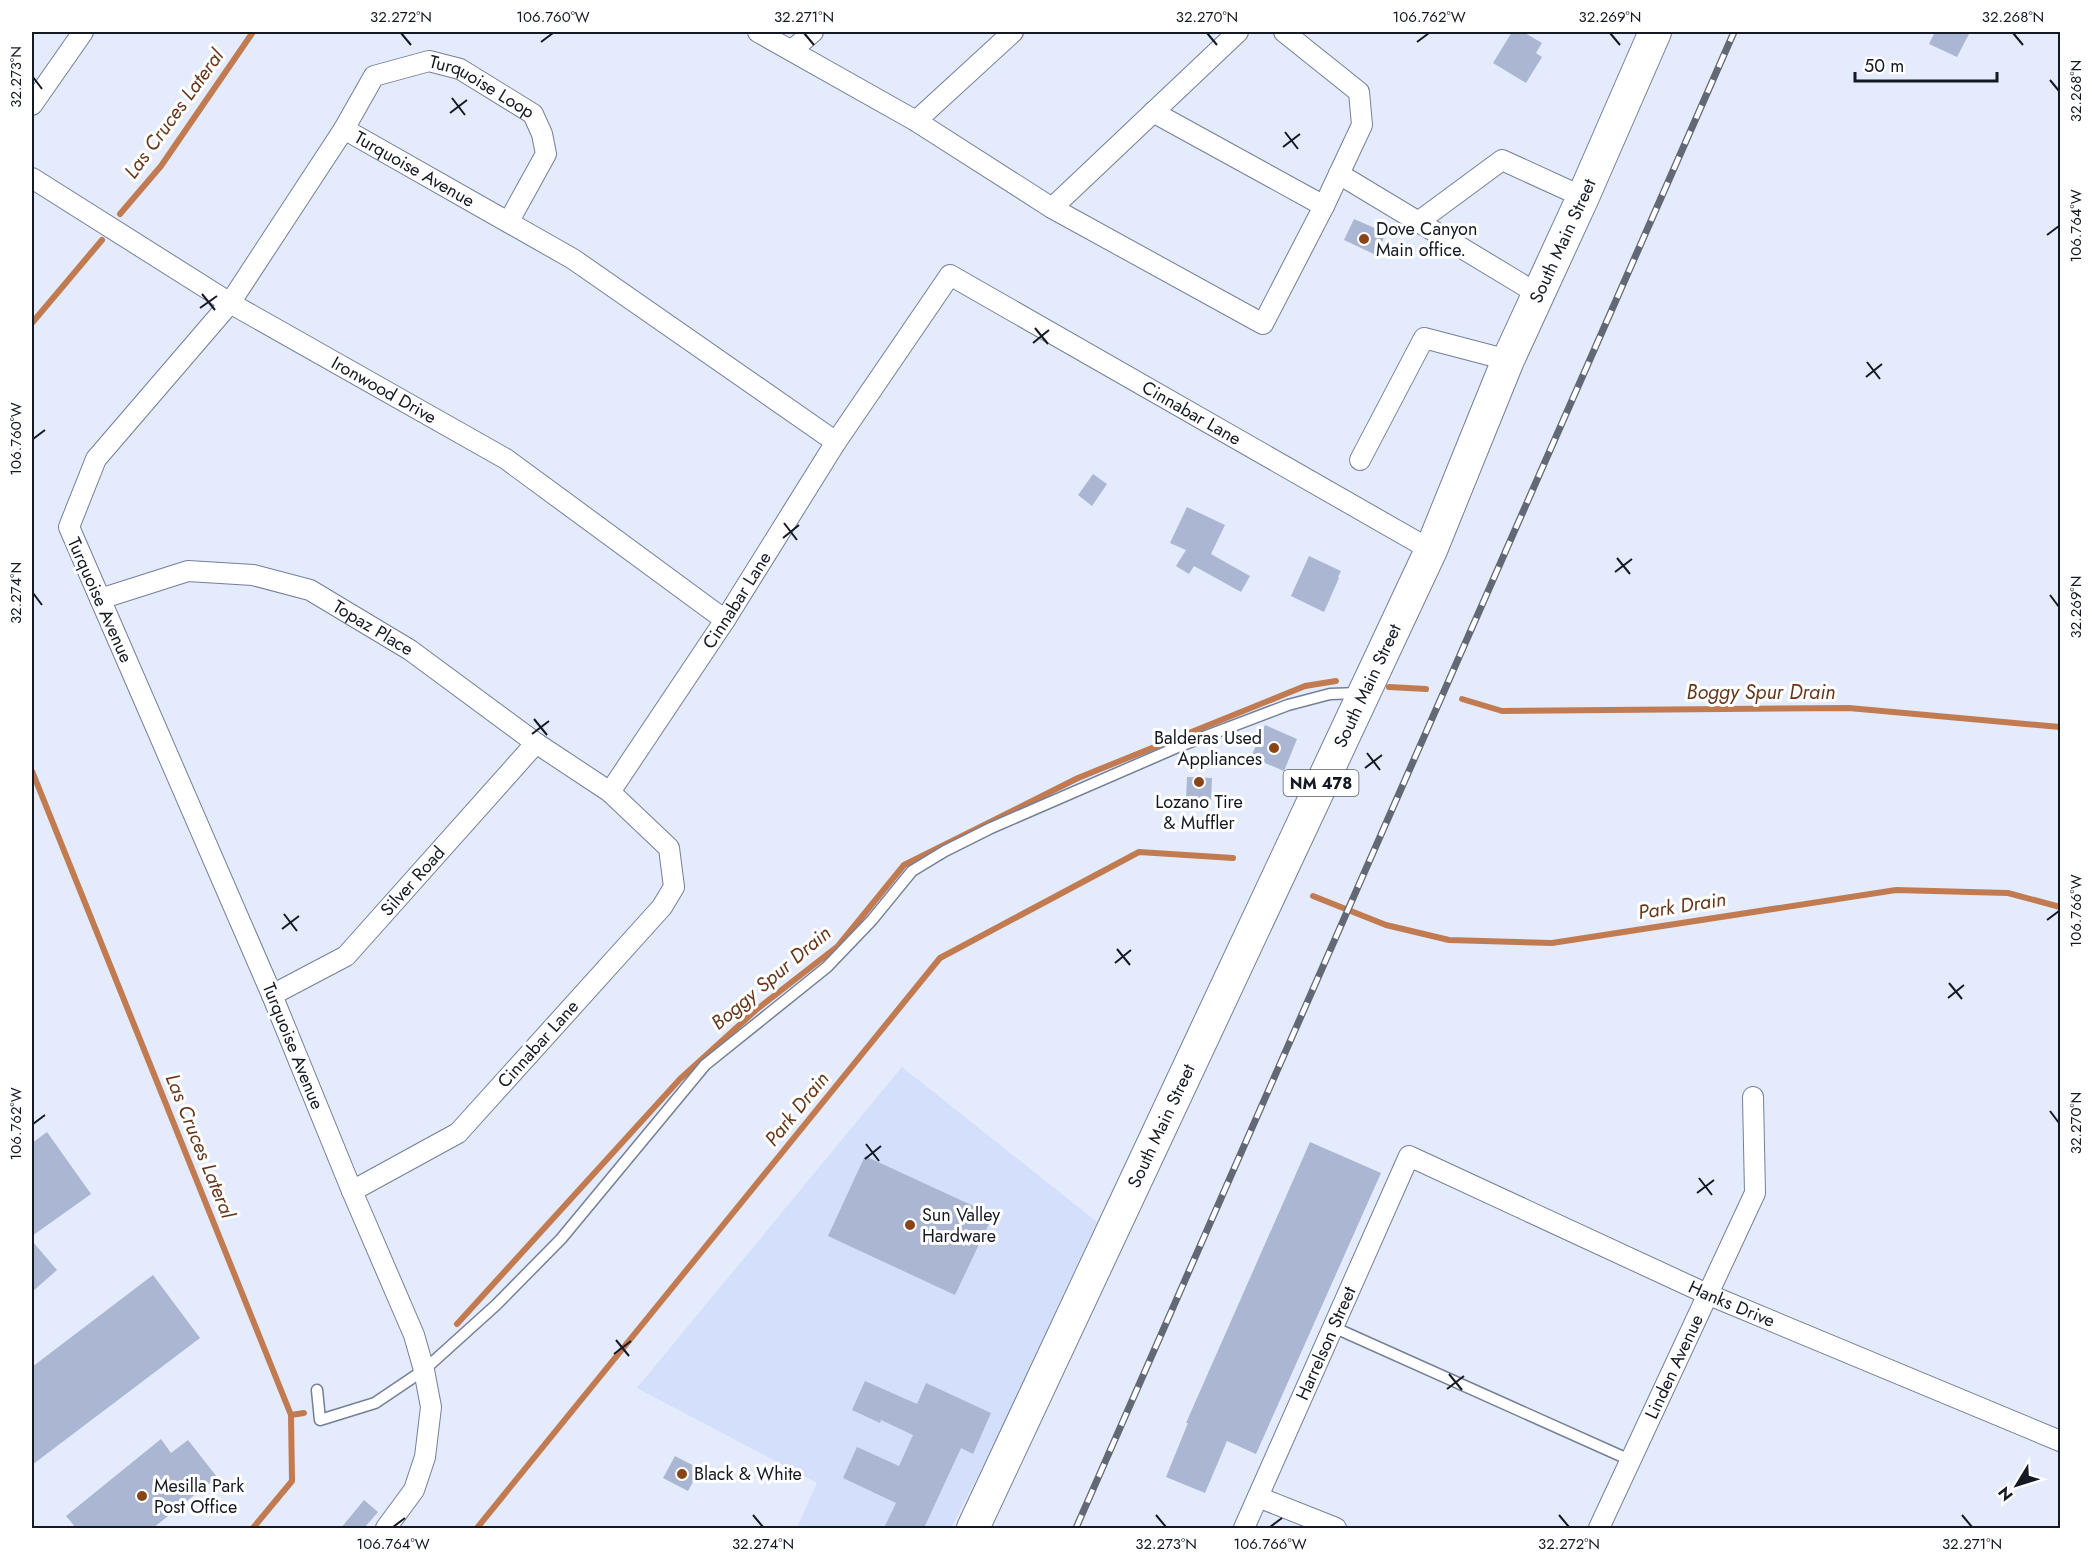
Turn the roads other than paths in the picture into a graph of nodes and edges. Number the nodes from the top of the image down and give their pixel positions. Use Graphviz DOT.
graph roads {
  1 [pos="82,32"];
  2 [pos="758,32"];
  3 [pos="813,32"];
  4 [pos="1013,32"];
  5 [pos="1238,32"];
  6 [pos="1284,32"];
  7 [pos="1655,32"];
  8 [pos="792,50"];
  9 [pos="32,105"];
  10 [pos="1153,112"];
  11 [pos="916,121"];
  12 [pos="344,129"];
  13 [pos="1339,174"];
  14 [pos="32,178"];
  15 [pos="1583,197"];
  16 [pos="1324,206"];
  17 [pos="1052,208"];
  18 [pos="509,221"];
  19 [pos="1418,222"];
  20 [pos="1538,294"];
  21 [pos="230,303"];
  22 [pos="1508,360"];
  23 [pos="836,442"];
  24 [pos="1360,460"];
  25 [pos="1431,550"];
  26 [pos="100,599"];
  27 [pos="725,620"];
  28 [pos="1364,693"];
  29 [pos="536,744"];
  30 [pos="610,792"];
  31 [pos="272,995"];
  32 [pos="1753,1097"];
  33 [pos="1409,1156"];
  34 [pos="352,1191"];
  35 [pos="1707,1294"];
  36 [pos="1334,1327"];
  37 [pos="424,1370"];
  38 [pos="317,1390"];
  39 [pos="2061,1441"];
  40 [pos="1630,1460"];
  41 [pos="1258,1497"];
  42 [pos="386,1528"];
  43 [pos="973,1528"];
  44 [pos="1244,1528"];
  45 [pos="1336,1528"];
  46 [pos="1599,1528"];
  1 -- 9 [label="street"];
  2 -- 8 [label="street"];
  3 -- 8 [label="street"];
  4 -- 11 [label="street"];
  5 -- 10 [label="street"];
  6 -- 13 [label="street"];
  7 -- 15 [label="main road, South Main Street / NM 478"];
  8 -- 11 [label="street"];
  10 -- 16 [label="street"];
  10 -- 17 [label="street"];
  11 -- 17 [label="street"];
  12 -- 18 [label="street, Turquoise Avenue"];
  12 -- 18 [label="street, Turquoise Loop"];
  12 -- 21 [label="street, Turquoise Avenue"];
  13 -- 16 [label="street"];
  13 -- 19 [label="street"];
  14 -- 21 [label="street, Ironwood Drive"];
  15 -- 19 [label="street"];
  15 -- 20 [label="main road, South Main Street / NM 478"];
  16 -- 17 [label="street"];
  18 -- 23 [label="street, Turquoise Avenue"];
  19 -- 20 [label="street"];
  20 -- 22 [label="main road, South Main Street / NM 478"];
  21 -- 26 [label="street, Turquoise Avenue"];
  21 -- 27 [label="street, Ironwood Drive"];
  22 -- 24 [label="street"];
  22 -- 25 [label="main road, South Main Street / NM 478"];
  23 -- 25 [label="street, Cinnabar Lane"];
  23 -- 27 [label="street, Cinnabar Lane"];
  25 -- 28 [label="main road, South Main Street / NM 478"];
  26 -- 29 [label="street, Topaz Place"];
  26 -- 31 [label="street, Turquoise Avenue"];
  27 -- 30 [label="street, Cinnabar Lane"];
  28 -- 37 [label="lane"];
  28 -- 43 [label="main road, South Main Street / NM 478"];
  29 -- 30 [label="street, Topaz Place"];
  29 -- 31 [label="street, Silver Road"];
  30 -- 34 [label="street, Cinnabar Lane"];
  31 -- 34 [label="street, Turquoise Avenue"];
  32 -- 35 [label="street, Linden Avenue"];
  33 -- 35 [label="street, Hanks Drive"];
  33 -- 36 [label="street, Harrelson Street"];
  34 -- 37 [label="street, Turquoise Avenue"];
  35 -- 39 [label="street, Hanks Drive"];
  35 -- 40 [label="street, Linden Avenue"];
  36 -- 40 [label="lane"];
  36 -- 41 [label="street, Harrelson Street"];
  37 -- 38 [label="lane"];
  37 -- 42 [label="street, Turquoise Avenue"];
  40 -- 46 [label="street, Linden Avenue"];
  41 -- 44 [label="street, Harrelson Street"];
  41 -- 45 [label="street"];
}
